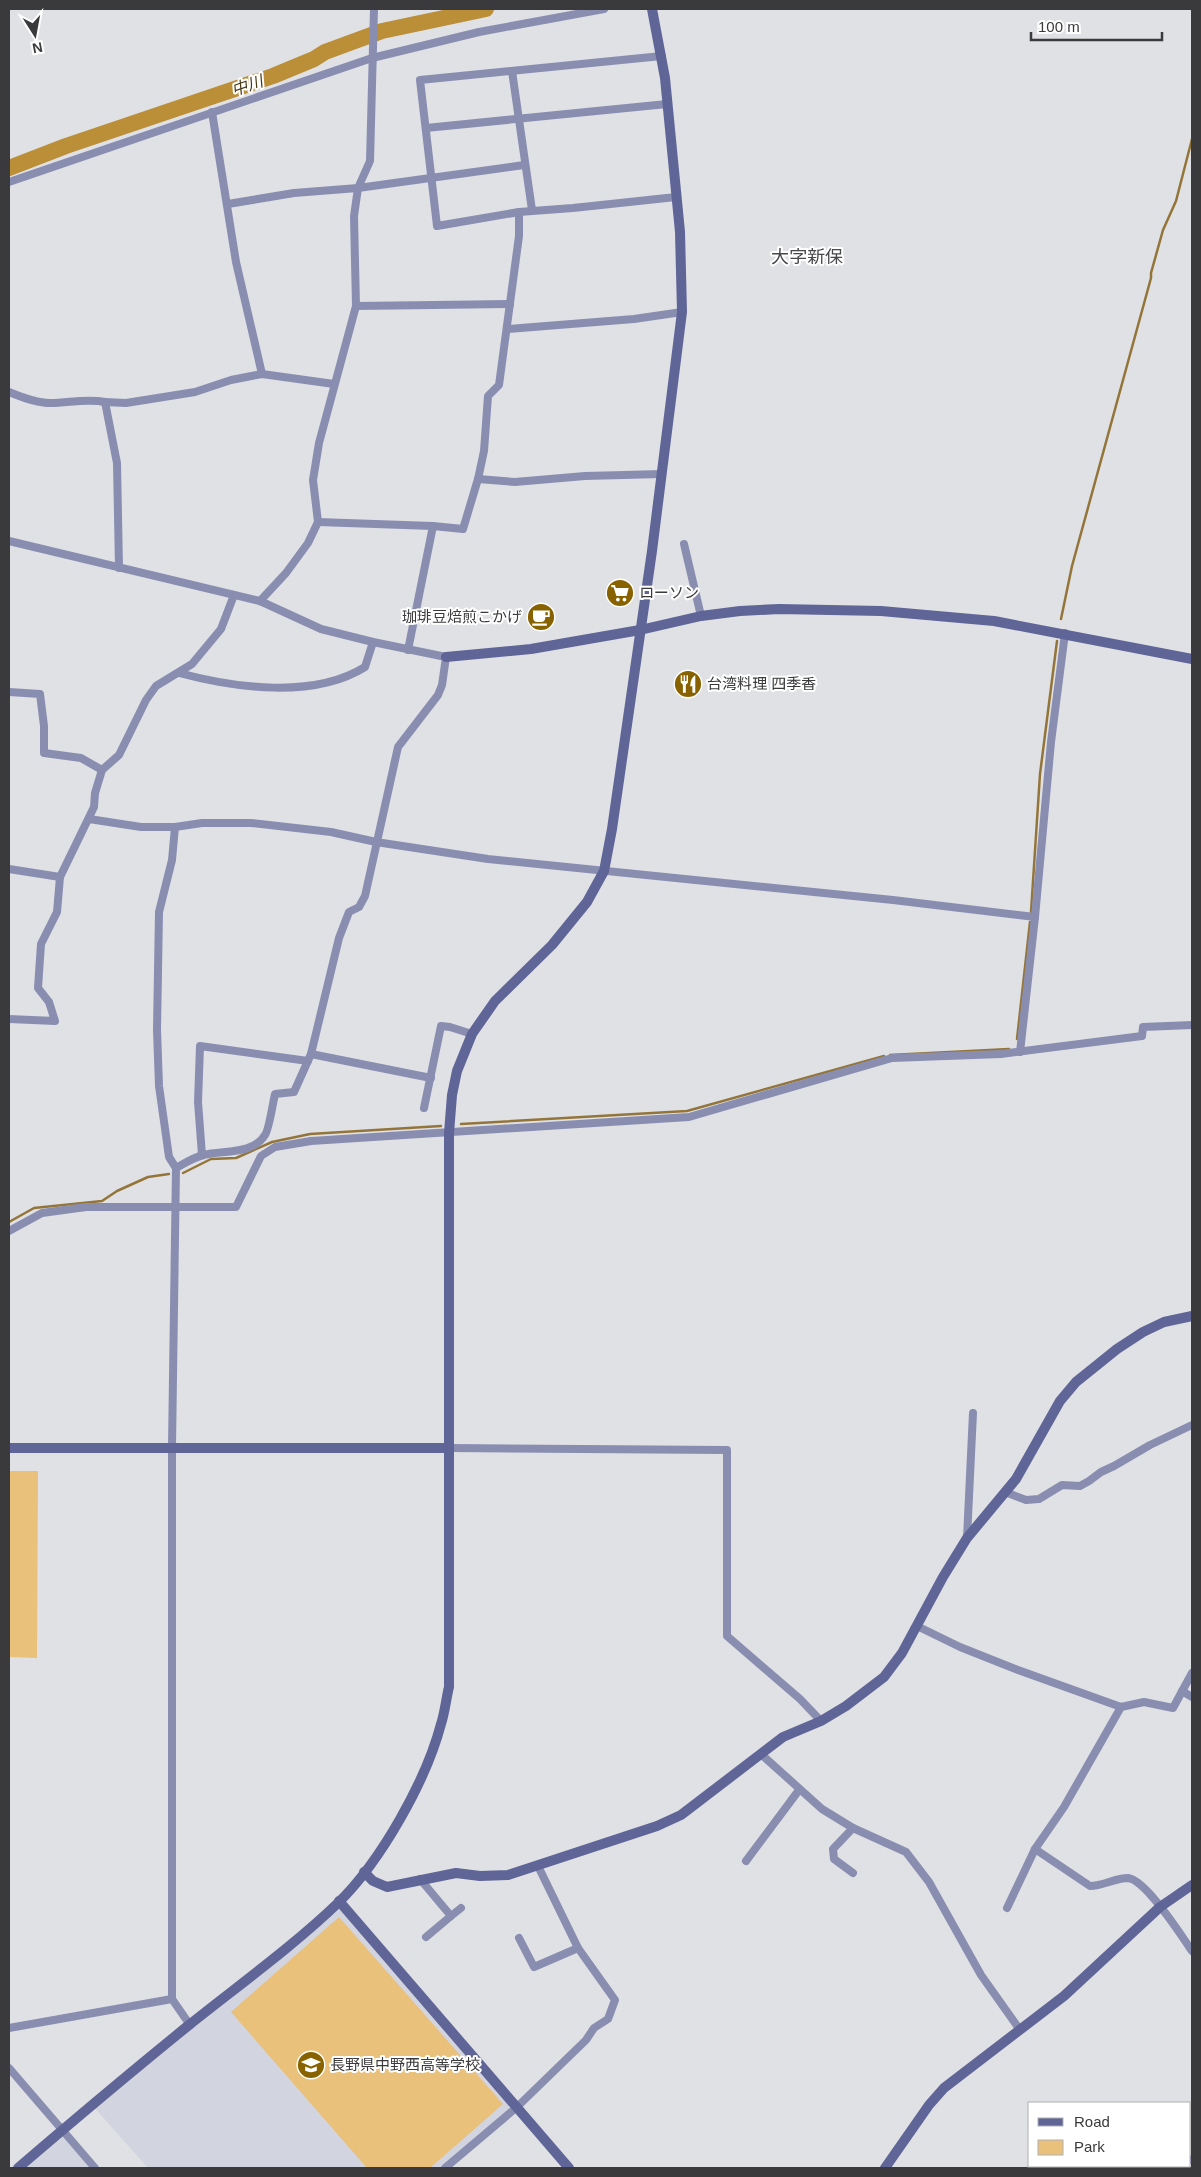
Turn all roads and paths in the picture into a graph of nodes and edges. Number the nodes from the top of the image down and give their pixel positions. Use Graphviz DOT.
graph roads {
  1 [pos="374,9"];
  2 [pos="604,9"];
  3 [pos="652,9"];
  4 [pos="662,56"];
  5 [pos="372,58"];
  6 [pos="512,71"];
  7 [pos="667,104"];
  8 [pos="212,112"];
  9 [pos="518,118"];
  10 [pos="426,128"];
  11 [pos="524,164"];
  12 [pos="432,178"];
  13 [pos="9,182"];
  14 [pos="358,188"];
  15 [pos="676,197"];
  16 [pos="228,204"];
  17 [pos="532,210"];
  18 [pos="519,212"];
  19 [pos="510,304"];
  20 [pos="356,306"];
  21 [pos="682,312"];
  22 [pos="508,329"];
  23 [pos="262,374"];
  24 [pos="334,384"];
  25 [pos="9,392"];
  26 [pos="105,402"];
  27 [pos="662,474"];
  28 [pos="478,479"];
  29 [pos="318,522"];
  30 [pos="433,526"];
  31 [pos="9,541"];
  32 [pos="684,544"];
  33 [pos="119,568"];
  34 [pos="234,595"];
  35 [pos="260,601"];
  36 [pos="700,616"];
  37 [pos="640,630"];
  38 [pos="1065,633"];
  39 [pos="373,642"];
  40 [pos="408,650"];
  41 [pos="446,657"];
  42 [pos="1192,659"];
  43 [pos="180,673"];
  44 [pos="9,692"];
  45 [pos="102,770"];
  46 [pos="89,819"];
  47 [pos="175,827"];
  48 [pos="376,842"];
  49 [pos="9,869"];
  50 [pos="604,871"];
  51 [pos="60,877"];
  52 [pos="1035,917"];
  53 [pos="9,1019"];
  54 [pos="1192,1025"];
  55 [pos="472,1034"];
  56 [pos="1020,1052"];
  57 [pos="310,1058"];
  58 [pos="431,1078"];
  59 [pos="424,1108"];
  60 [pos="449,1133"];
  61 [pos="202,1155"];
  62 [pos="176,1168"];
  63 [pos="175,1207"];
  64 [pos="9,1230"];
  65 [pos="1192,1316"];
  66 [pos="973,1413"];
  67 [pos="1192,1425"];
  68 [pos="172,1447"];
  69 [pos="9,1448"];
  70 [pos="449,1448"];
  71 [pos="1005,1492"];
  72 [pos="967,1538"];
  73 [pos="917,1626"];
  74 [pos="1192,1673"];
  75 [pos="1182,1691"];
  76 [pos="1192,1698"];
  77 [pos="1121,1707"];
  78 [pos="821,1720"];
  79 [pos="762,1755"];
  80 [pos="799,1790"];
  81 [pos="854,1828"];
  82 [pos="1035,1849"];
  83 [pos="746,1861"];
  84 [pos="538,1866"];
  85 [pos="364,1872"];
  86 [pos="853,1873"];
  87 [pos="420,1879"];
  88 [pos="1192,1885"];
  89 [pos="339,1901"];
  90 [pos="1160,1907"];
  91 [pos="461,1908"];
  92 [pos="1007,1908"];
  93 [pos="451,1916"];
  94 [pos="426,1937"];
  95 [pos="520,1938"];
  96 [pos="578,1948"];
  97 [pos="1192,1951"];
  98 [pos="172,1999"];
  99 [pos="190,2025"];
  100 [pos="9,2028"];
  101 [pos="1020,2030"];
  102 [pos="9,2068"];
  103 [pos="517,2107"];
  104 [pos="63,2130"];
  105 [pos="18,2168"];
  106 [pos="95,2168"];
  107 [pos="445,2168"];
  108 [pos="569,2168"];
  109 [pos="885,2168"];
  1 -- 5 [label="street"];
  2 -- 5 [label="street"];
  3 -- 4 [label="street"];
  4 -- 6 [label="street"];
  4 -- 7 [label="street"];
  5 -- 8 [label="street"];
  5 -- 14 [label="street"];
  6 -- 9 [label="street"];
  6 -- 10 [label="street"];
  7 -- 9 [label="street"];
  7 -- 15 [label="street"];
  8 -- 13 [label="street"];
  8 -- 16 [label="street"];
  9 -- 10 [label="street"];
  9 -- 11 [label="street"];
  10 -- 12 [label="street"];
  11 -- 12 [label="street"];
  11 -- 17 [label="street"];
  12 -- 14 [label="street"];
  12 -- 18 [label="street"];
  14 -- 16 [label="street"];
  14 -- 20 [label="street"];
  15 -- 17 [label="street"];
  15 -- 21 [label="street"];
  16 -- 23 [label="street"];
  17 -- 18 [label="street"];
  18 -- 19 [label="street"];
  19 -- 20 [label="street"];
  19 -- 22 [label="street"];
  20 -- 24 [label="street"];
  21 -- 22 [label="street"];
  21 -- 27 [label="street"];
  22 -- 28 [label="street"];
  23 -- 24 [label="street"];
  23 -- 26 [label="street"];
  24 -- 29 [label="street"];
  25 -- 26 [label="street"];
  26 -- 33 [label="street"];
  27 -- 28 [label="street"];
  27 -- 37 [label="street"];
  28 -- 30 [label="street"];
  29 -- 30 [label="street"];
  29 -- 35 [label="street"];
  30 -- 40 [label="street"];
  31 -- 33 [label="street"];
  32 -- 36 [label="street"];
  33 -- 34 [label="street"];
  34 -- 35 [label="street"];
  34 -- 43 [label="street"];
  35 -- 39 [label="street"];
  36 -- 37 [label="street"];
  36 -- 38 [label="street"];
  37 -- 41 [label="street"];
  37 -- 50 [label="street"];
  38 -- 42 [label="street"];
  38 -- 52 [label="street"];
  39 -- 40 [label="street"];
  39 -- 43 [label="street"];
  40 -- 41 [label="street"];
  41 -- 48 [label="street"];
  43 -- 45 [label="street"];
  44 -- 45 [label="street"];
  45 -- 46 [label="street"];
  46 -- 47 [label="street"];
  46 -- 51 [label="street"];
  47 -- 48 [label="street"];
  47 -- 62 [label="street"];
  48 -- 50 [label="street"];
  48 -- 57 [label="street"];
  49 -- 51 [label="street"];
  50 -- 52 [label="street"];
  50 -- 55 [label="street"];
  51 -- 53 [label="street"];
  52 -- 56 [label="street"];
  54 -- 56 [label="street"];
  55 -- 58 [label="street"];
  55 -- 60 [label="street"];
  56 -- 60 [label="street"];
  57 -- 58 [label="street"];
  57 -- 61 [label="street"];
  57 -- 61 [label="street"];
  58 -- 59 [label="street"];
  60 -- 63 [label="street"];
  60 -- 70 [label="street"];
  61 -- 62 [label="street"];
  62 -- 63 [label="street"];
  63 -- 64 [label="street"];
  63 -- 68 [label="street"];
  65 -- 71 [label="street"];
  66 -- 72 [label="street"];
  67 -- 71 [label="street"];
  68 -- 69 [label="street"];
  68 -- 70 [label="street"];
  68 -- 98 [label="street"];
  70 -- 78 [label="street"];
  70 -- 85 [label="street"];
  71 -- 72 [label="street"];
  72 -- 73 [label="street"];
  73 -- 77 [label="street"];
  73 -- 78 [label="street"];
  74 -- 75 [label="street"];
  75 -- 76 [label="street"];
  75 -- 77 [label="street"];
  77 -- 82 [label="street"];
  78 -- 79 [label="street"];
  79 -- 80 [label="street"];
  79 -- 84 [label="street"];
  80 -- 81 [label="street"];
  80 -- 83 [label="street"];
  81 -- 86 [label="street"];
  81 -- 101 [label="street"];
  82 -- 90 [label="street"];
  82 -- 92 [label="street"];
  84 -- 87 [label="street"];
  84 -- 96 [label="street"];
  85 -- 87 [label="street"];
  85 -- 89 [label="street"];
  87 -- 93 [label="street"];
  88 -- 90 [label="street"];
  89 -- 99 [label="street"];
  89 -- 103 [label="street"];
  90 -- 97 [label="street"];
  90 -- 101 [label="street"];
  91 -- 93 [label="street"];
  93 -- 94 [label="street"];
  95 -- 96 [label="street"];
  96 -- 103 [label="street"];
  98 -- 99 [label="street"];
  98 -- 100 [label="street"];
  99 -- 104 [label="street"];
  101 -- 109 [label="street"];
  102 -- 104 [label="street"];
  103 -- 107 [label="street"];
  103 -- 108 [label="street"];
  104 -- 105 [label="street"];
  104 -- 106 [label="street"];
}
